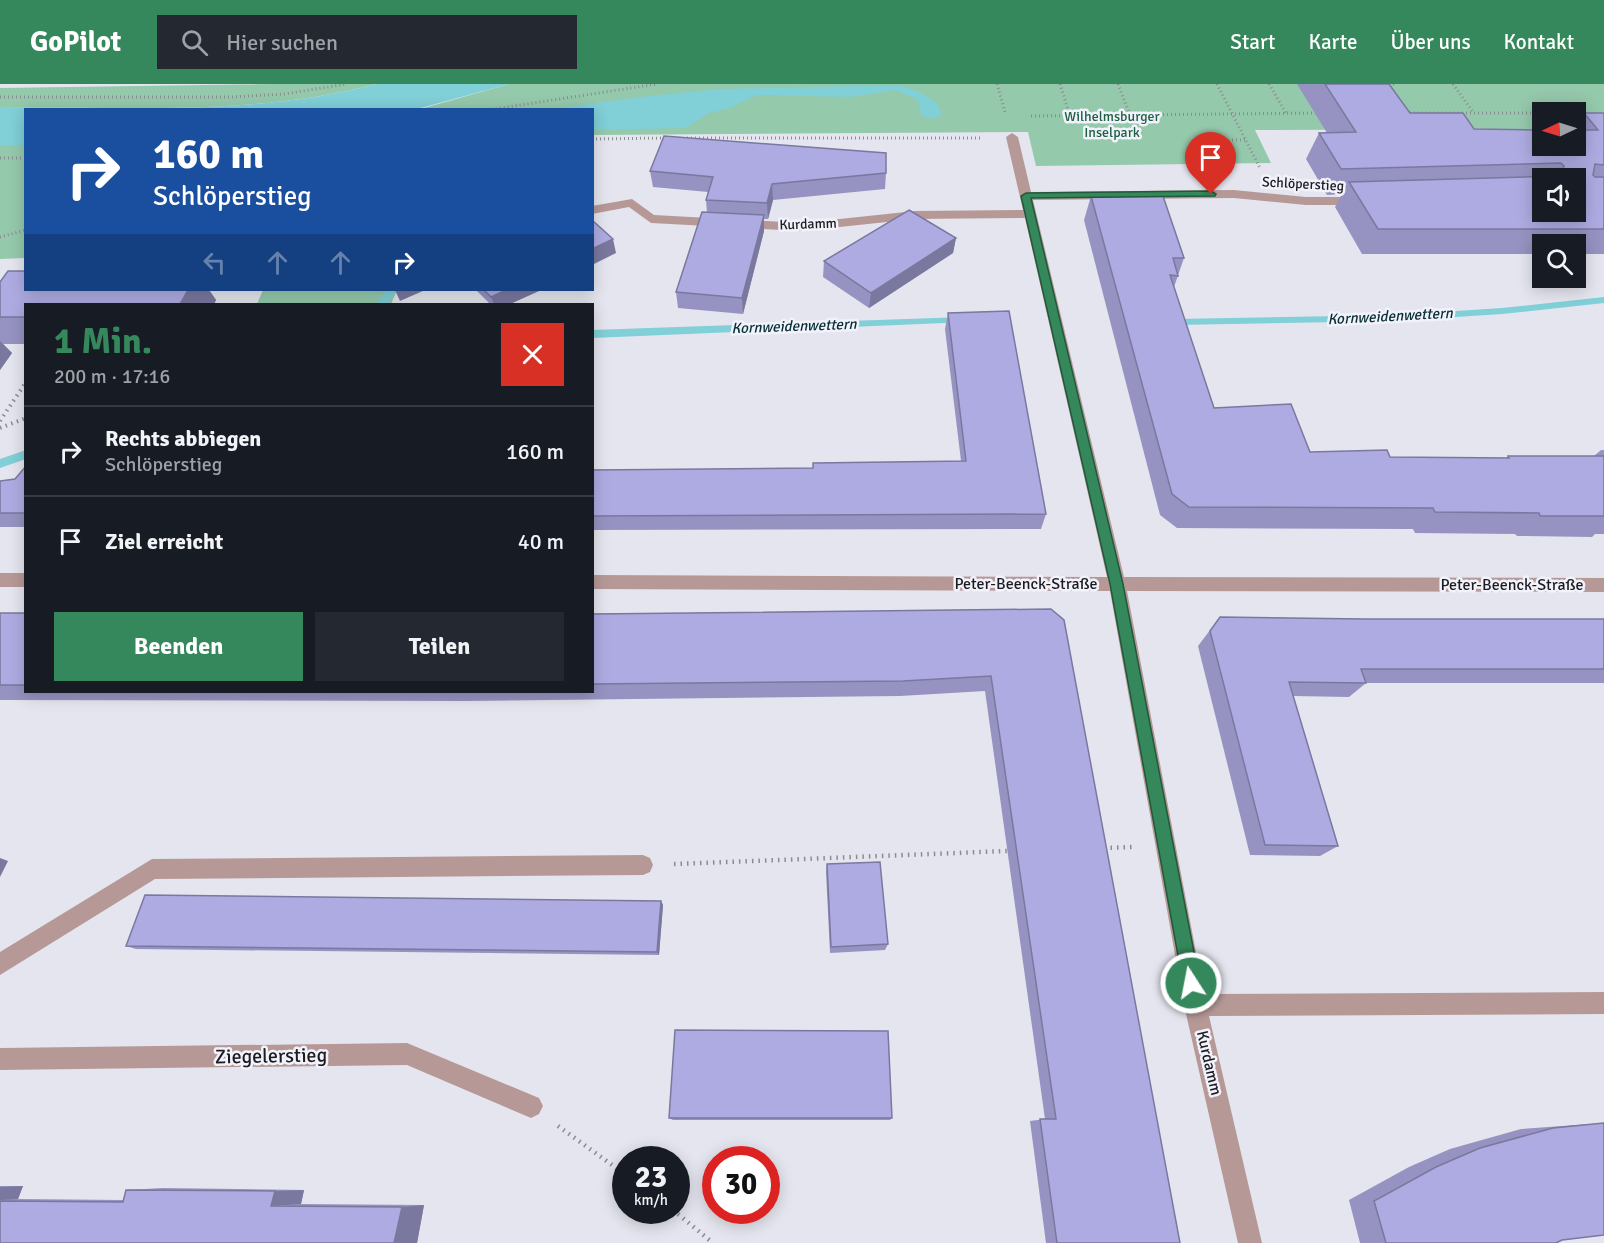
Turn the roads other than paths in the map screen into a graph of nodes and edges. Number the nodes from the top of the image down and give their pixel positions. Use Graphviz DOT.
graph roads {
  1 [pos="1012,137"];
  2 [pos="1026,196"];
  3 [pos="1376,201"];
  4 [pos="594,210"];
  5 [pos="1030,214"];
  6 [pos="0,580"];
  7 [pos="24,580"];
  8 [pos="594,582"];
  9 [pos="1117,584"];
  10 [pos="1604,585"];
  11 [pos="643,865"];
  12 [pos="0,964"];
  13 [pos="1604,1003"];
  14 [pos="1196,1005"];
  15 [pos="0,1059"];
  16 [pos="531,1106"];
  17 [pos="1250,1243"];
  1 -- 2 [label="street, Kurdamm"];
  2 -- 3 [label="street, Schlöperstieg"];
  2 -- 5 [label="street, Kurdamm"];
  4 -- 5 [label="street, Kurdamm"];
  5 -- 9 [label="street, Kurdamm"];
  6 -- 7 [label="street"];
  8 -- 9 [label="street, Peter-Beenck-Straße"];
  9 -- 10 [label="street, Peter-Beenck-Straße"];
  9 -- 14 [label="street, Kurdamm"];
  11 -- 12 [label="street"];
  13 -- 14 [label="street"];
  14 -- 17 [label="street, Kurdamm"];
  15 -- 16 [label="street, Ziegelerstieg"];
}
